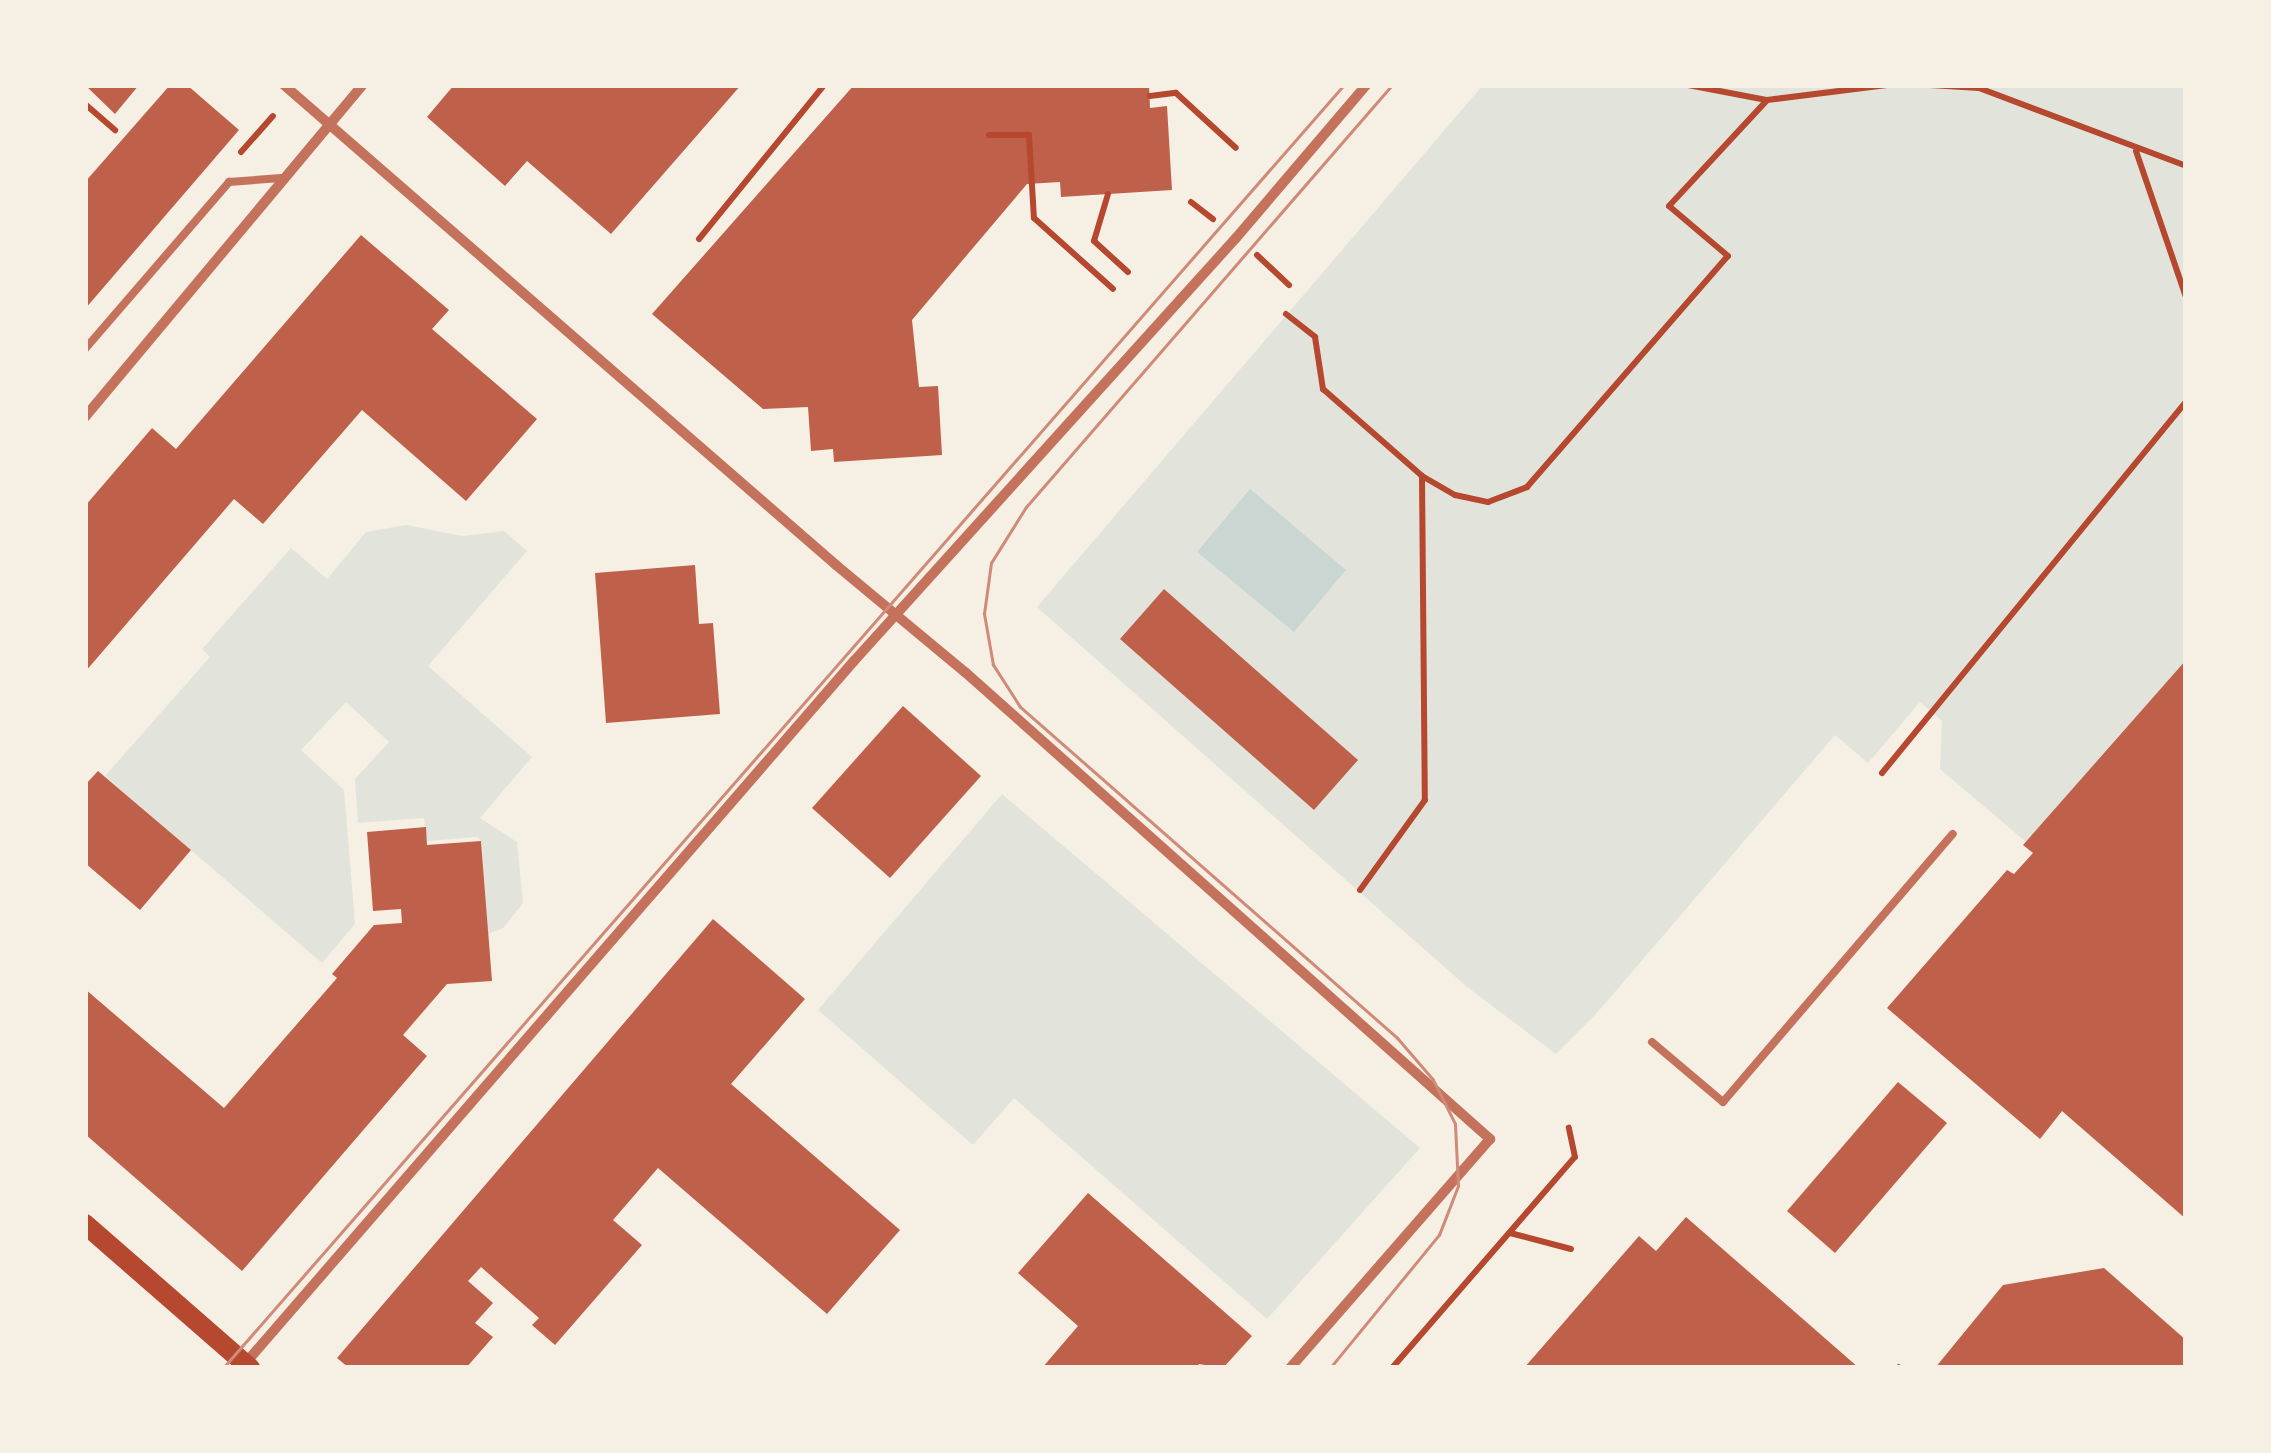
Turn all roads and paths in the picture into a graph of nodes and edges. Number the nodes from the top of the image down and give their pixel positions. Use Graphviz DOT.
graph roads {
  1 [pos="284,85"];
  2 [pos="363,85"];
  3 [pos="824,85"];
  4 [pos="1366,85"];
  5 [pos="1688,85"];
  6 [pos="1887,85"];
  7 [pos="1930,85"];
  8 [pos="1984,87"];
  9 [pos="1150,96"];
  10 [pos="1767,100"];
  11 [pos="85,104"];
  12 [pos="328,124"];
  13 [pos="116,130"];
  14 [pos="989,136"];
  15 [pos="1236,148"];
  16 [pos="2136,151"];
  17 [pos="2186,166"];
  18 [pos="281,178"];
  19 [pos="1108,194"];
  20 [pos="698,238"];
  21 [pos="1128,272"];
  22 [pos="1114,289"];
  23 [pos="2186,296"];
  24 [pos="1286,314"];
  25 [pos="85,350"];
  26 [pos="2186,401"];
  27 [pos="85,417"];
  28 [pos="1422,476"];
  29 [pos="896,616"];
  30 [pos="1882,773"];
  31 [pos="1953,834"];
  32 [pos="1360,890"];
  33 [pos="1652,1042"];
  34 [pos="1569,1128"];
  35 [pos="85,1224"];
  36 [pos="1510,1233"];
  37 [pos="1571,1249"];
  38 [pos="246,1367"];
  39 [pos="1290,1368"];
  40 [pos="1392,1368"];
  1 -- 12 [label="street"];
  2 -- 12 [label="street"];
  3 -- 20 [label="path"];
  4 -- 29 [label="street"];
  5 -- 10 [label="path"];
  6 -- 10 [label="path"];
  7 -- 8 [label="path"];
  8 -- 16 [label="path"];
  9 -- 15 [label="path"];
  10 -- 28 [label="path"];
  11 -- 13 [label="path"];
  12 -- 18 [label="street"];
  12 -- 29 [label="street"];
  14 -- 22 [label="path"];
  16 -- 17 [label="path"];
  16 -- 23 [label="path"];
  18 -- 25 [label="lane"];
  18 -- 27 [label="street"];
  19 -- 21 [label="path"];
  24 -- 28 [label="path"];
  26 -- 30 [label="path"];
  28 -- 32 [label="path"];
  29 -- 38 [label="street"];
  29 -- 39 [label="street"];
  31 -- 33 [label="lane"];
  34 -- 36 [label="path"];
  35 -- 38 [label="main road"];
  36 -- 37 [label="path"];
  36 -- 40 [label="path"];
}
